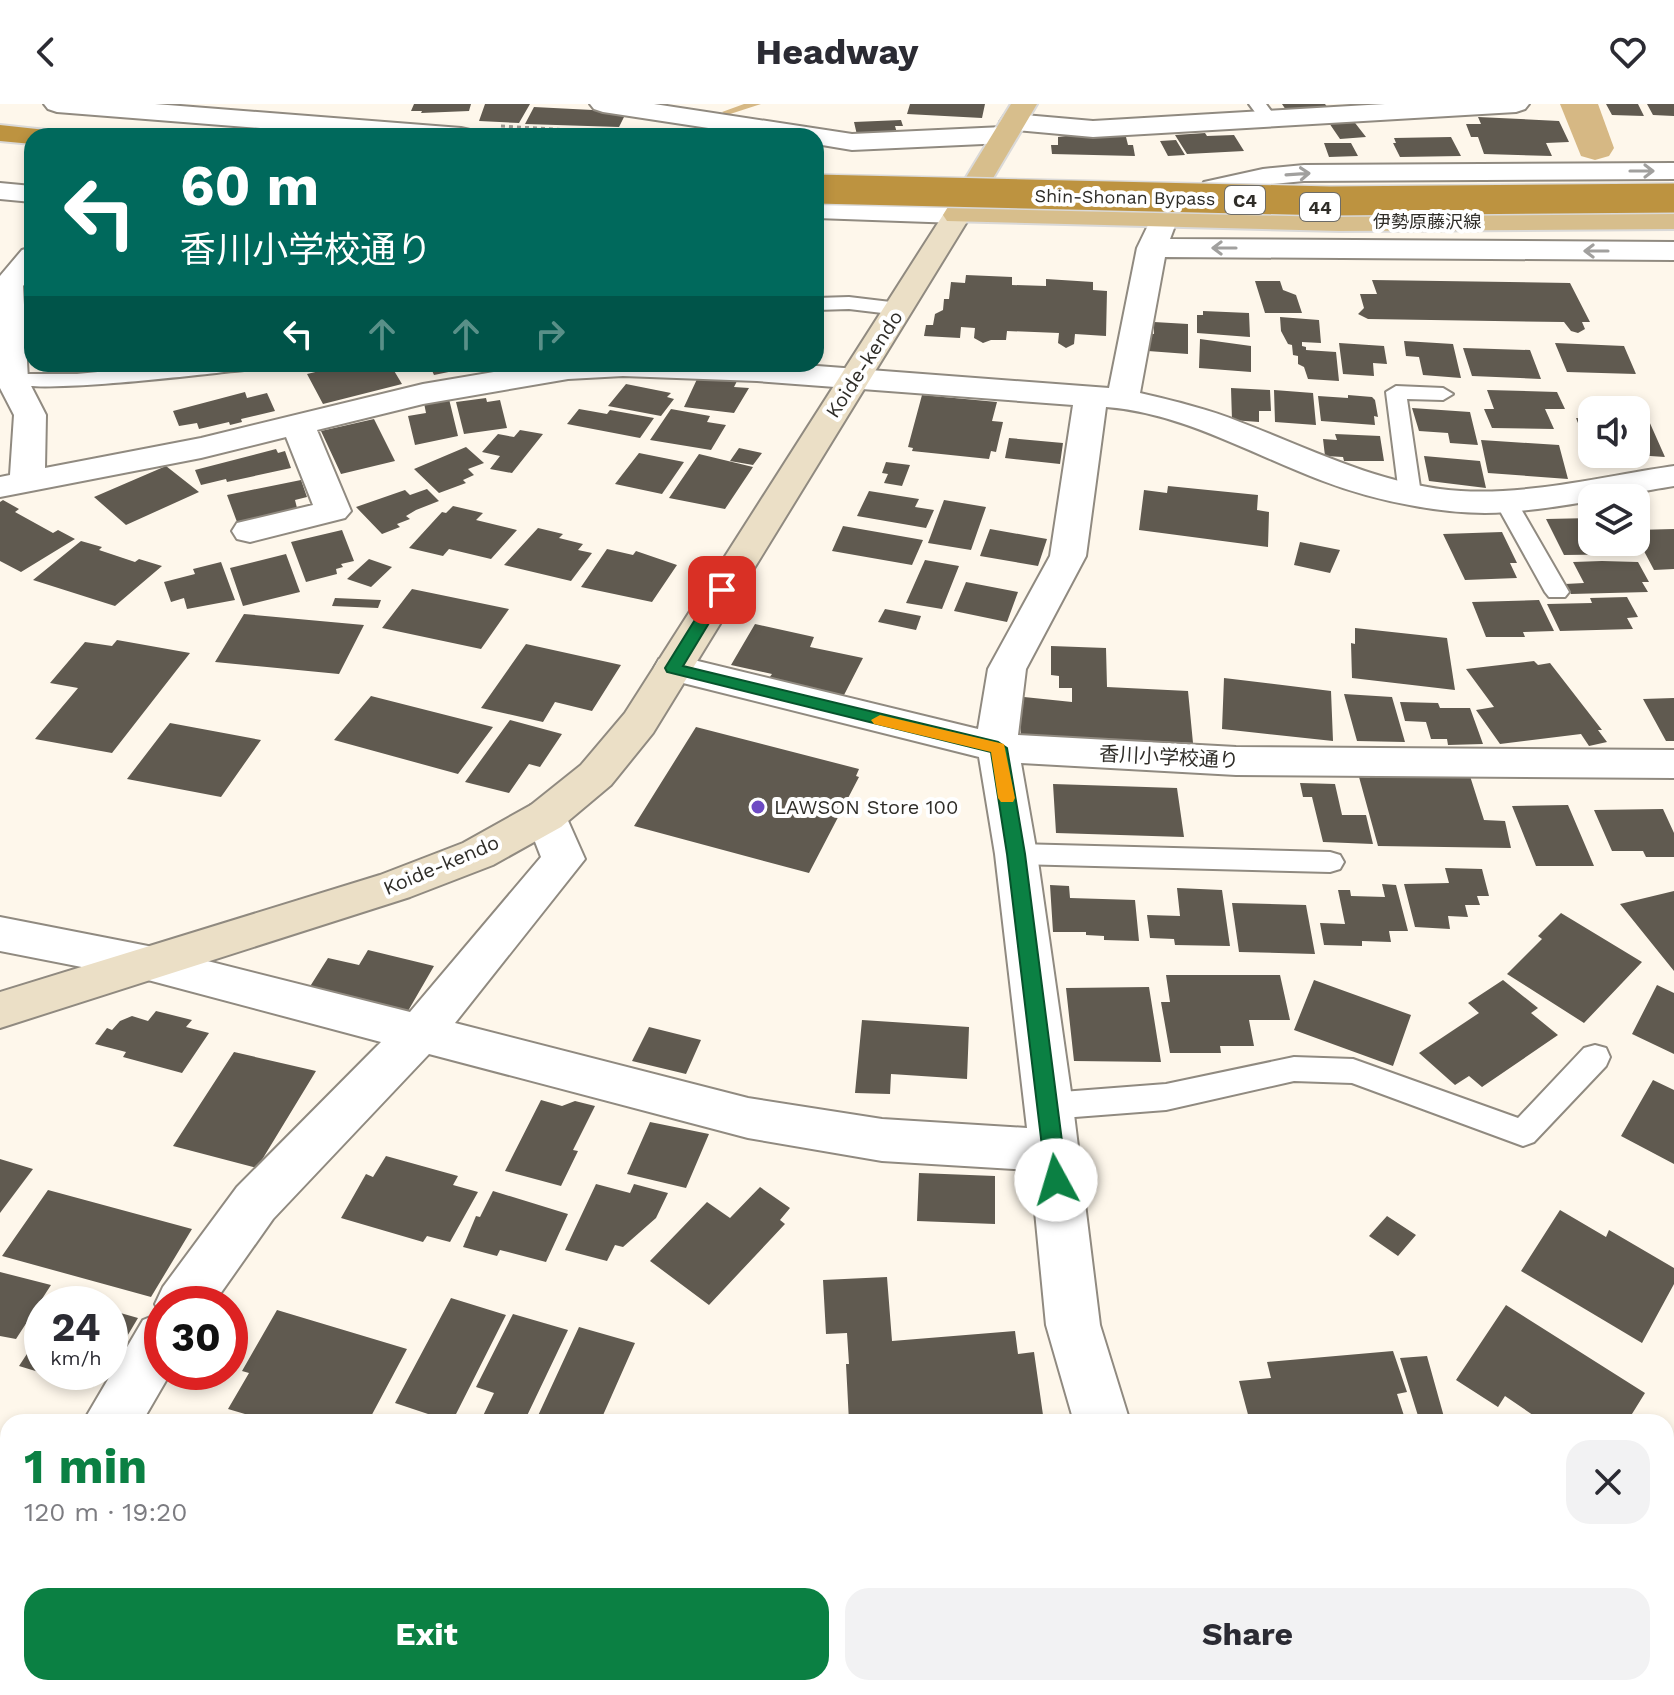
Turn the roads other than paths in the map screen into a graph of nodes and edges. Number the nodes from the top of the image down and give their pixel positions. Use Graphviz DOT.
graph roads {
  1 [pos="57,104"];
  2 [pos="603,104"];
  3 [pos="1516,104"];
  4 [pos="136,108"];
  5 [pos="1394,108"];
  6 [pos="1263,112"];
  7 [pos="1014,120"];
  8 [pos="368,128"];
  9 [pos="761,128"];
  10 [pos="0,133"];
  11 [pos="24,135"];
  12 [pos="824,138"];
  13 [pos="1674,171"];
  14 [pos="1369,173"];
  15 [pos="0,191"];
  16 [pos="824,192"];
  17 [pos="24,193"];
  18 [pos="824,193"];
  19 [pos="1674,201"];
  20 [pos="1204,206"];
  21 [pos="962,207"];
  22 [pos="824,210"];
  23 [pos="824,218"];
  24 [pos="1674,220"];
  25 [pos="1157,234"];
  26 [pos="1671,248"];
  27 [pos="24,264"];
  28 [pos="4,285"];
  29 [pos="824,304"];
  30 [pos="899,309"];
  31 [pos="160,372"];
  32 [pos="551,372"];
  33 [pos="768,372"];
  34 [pos="12,380"];
  35 [pos="852,380"];
  36 [pos="1443,394"];
  37 [pos="1107,397"];
  38 [pos="298,425"];
  39 [pos="1674,476"];
  40 [pos="14,484"];
  41 [pos="1410,494"];
  42 [pos="1506,502"];
  43 [pos="250,531"];
  44 [pos="1557,592"];
  45 [pos="673,668"];
  46 [pos="998,748"];
  47 [pos="1674,764"];
  48 [pos="546,816"];
  49 [pos="1016,854"];
  50 [pos="1330,862"];
  51 [pos="0,934"];
  52 [pos="148,963"];
  53 [pos="0,1010"];
  54 [pos="422,1031"];
  55 [pos="1595,1057"];
  56 [pos="1051,1129"];
  57 [pos="195,1286"];
  58 [pos="144,1367"];
  59 [pos="116,1414"];
  60 [pos="1100,1414"];
  1 -- 4 [label="street"];
  2 -- 9 [label="street"];
  3 -- 5 [label="street"];
  4 -- 8 [label="street"];
  5 -- 6 [label="street"];
  5 -- 14 [label="street"];
  6 -- 7 [label="street"];
  7 -- 12 [label="street"];
  7 -- 21 [label="main road"];
  10 -- 11 [label="highway"];
  14 -- 13 [label="street, one-way"];
  20 -- 14 [label="street, one-way"];
  15 -- 17 [label="street"];
  16 -- 19 [label="highway, Shin-Shonan Bypass / C4, bridge"];
  18 -- 21 [label="street"];
  19 -- 20 [label="main road, 伊勢原藤沢線 / 44"];
  20 -- 21 [label="main road, 伊勢原藤沢線 / 44"];
  21 -- 22 [label="street"];
  21 -- 25 [label="main road, 伊勢原藤沢線 / 44"];
  21 -- 30 [label="main road, Koide-kendo"];
  23 -- 26 [label="highway, Shin-Shonan Bypass / C4"];
  24 -- 25 [label="main road, 伊勢原藤沢線 / 44"];
  26 -- 25 [label="street, one-way"];
  25 -- 37 [label="street"];
  27 -- 28 [label="street"];
  28 -- 34 [label="street"];
  29 -- 30 [label="lane"];
  30 -- 35 [label="main road, Koide-kendo"];
  31 -- 34 [label="lane"];
  32 -- 38 [label="street"];
  33 -- 35 [label="street"];
  34 -- 40 [label="street"];
  35 -- 37 [label="street"];
  35 -- 45 [label="main road, Koide-kendo"];
  36 -- 41 [label="lane"];
  37 -- 41 [label="street"];
  37 -- 46 [label="street"];
  38 -- 40 [label="street"];
  38 -- 43 [label="street"];
  39 -- 42 [label="street"];
  41 -- 42 [label="street"];
  42 -- 44 [label="lane"];
  45 -- 46 [label="street, 香川小学校通り"];
  45 -- 48 [label="main road, Koide-kendo"];
  46 -- 47 [label="street, 香川小学校通り"];
  46 -- 49 [label="street"];
  48 -- 52 [label="main road, Koide-kendo"];
  48 -- 54 [label="street"];
  49 -- 50 [label="lane"];
  49 -- 56 [label="street"];
  51 -- 52 [label="street"];
  52 -- 53 [label="main road, Koide-kendo"];
  52 -- 54 [label="street"];
  54 -- 56 [label="street"];
  54 -- 57 [label="street"];
  55 -- 56 [label="lane"];
  56 -- 60 [label="street"];
  58 -- 59 [label="street"];
}
